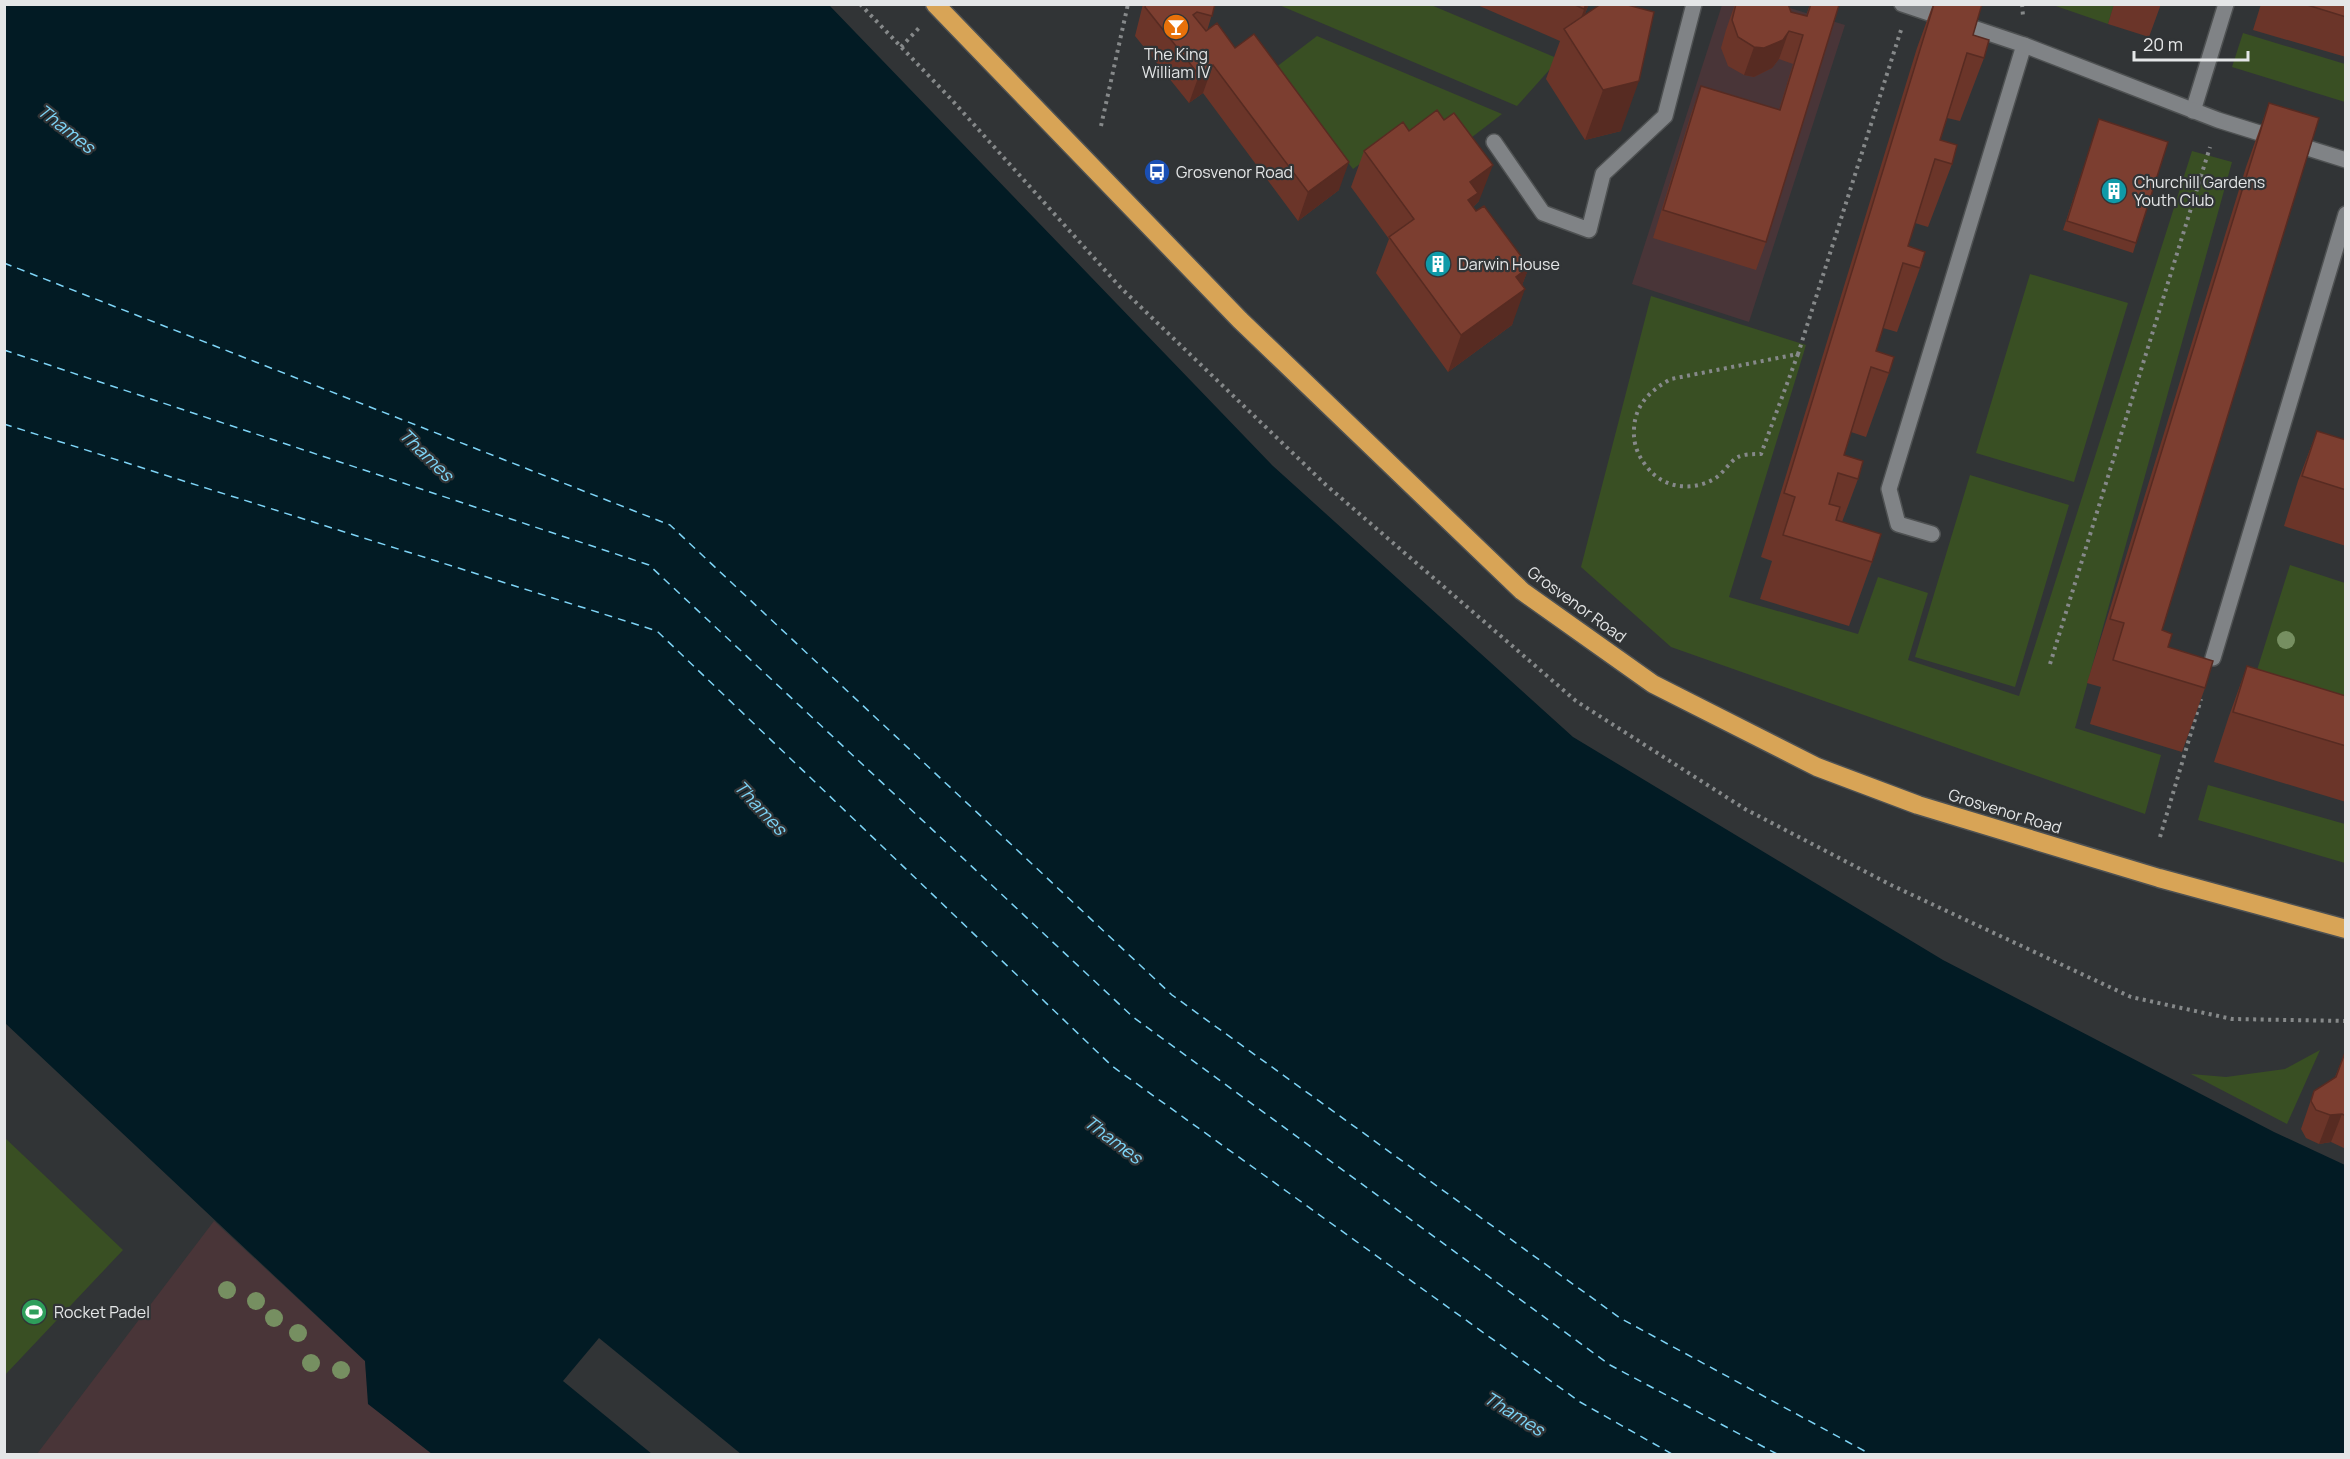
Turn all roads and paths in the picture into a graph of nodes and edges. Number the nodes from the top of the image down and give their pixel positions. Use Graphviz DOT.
graph roads {
  1 [pos="935,4"];
  2 [pos="1128,4"];
  3 [pos="1694,4"];
  4 [pos="2226,4"];
  5 [pos="1905,5"];
  6 [pos="2024,45"];
  7 [pos="2193,111"];
  8 [pos="2218,120"];
  9 [pos="1101,126"];
  10 [pos="1494,142"];
  11 [pos="2346,160"];
  12 [pos="2346,214"];
  13 [pos="1798,354"];
  14 [pos="1932,534"];
  15 [pos="2213,658"];
  16 [pos="2050,664"];
  17 [pos="2160,837"];
  18 [pos="2346,929"];
  1 -- 18 [label="highway, Grosvenor Road"];
  2 -- 9 [label="path"];
  3 -- 10 [label="street"];
  4 -- 7 [label="street"];
  5 -- 6 [label="street"];
  5 -- 13 [label="path"];
  6 -- 7 [label="street"];
  6 -- 14 [label="street"];
  7 -- 8 [label="street"];
  8 -- 11 [label="street"];
  8 -- 16 [label="path"];
  12 -- 15 [label="street"];
  13 -- 13 [label="path"];
  15 -- 17 [label="path"];
}
